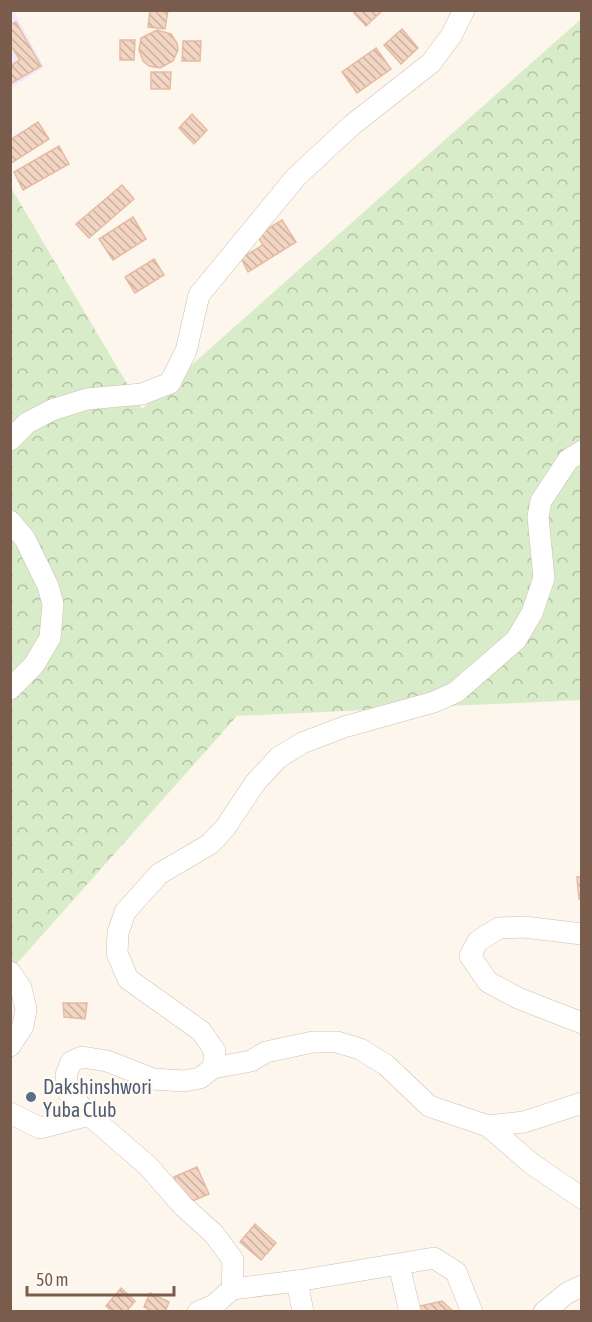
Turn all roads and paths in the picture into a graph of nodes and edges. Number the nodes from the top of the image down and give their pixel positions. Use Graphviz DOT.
graph roads {
  1 [pos="464,10"];
  2 [pos="10,440"];
  3 [pos="582,451"];
  4 [pos="10,521"];
  5 [pos="10,689"];
  6 [pos="582,934"];
  7 [pos="10,972"];
  8 [pos="582,1023"];
  9 [pos="10,1046"];
  10 [pos="213,1068"];
  11 [pos="582,1103"];
  12 [pos="10,1113"];
  13 [pos="89,1116"];
  14 [pos="488,1126"];
  15 [pos="582,1198"];
  16 [pos="399,1265"];
  17 [pos="297,1281"];
  18 [pos="582,1287"];
  19 [pos="232,1289"];
  20 [pos="198,1311"];
  21 [pos="303,1311"];
  22 [pos="410,1311"];
  23 [pos="472,1311"];
  24 [pos="544,1311"];
  1 -- 2 [label="street"];
  3 -- 10 [label="street"];
  4 -- 5 [label="street"];
  6 -- 8 [label="street"];
  7 -- 9 [label="street"];
  10 -- 13 [label="street"];
  10 -- 14 [label="street"];
  11 -- 14 [label="street"];
  12 -- 13 [label="street"];
  13 -- 19 [label="street"];
  14 -- 15 [label="street"];
  16 -- 17 [label="street"];
  16 -- 22 [label="street"];
  16 -- 23 [label="street"];
  17 -- 19 [label="street"];
  17 -- 21 [label="street"];
  18 -- 24 [label="street"];
  19 -- 20 [label="street"];
}
